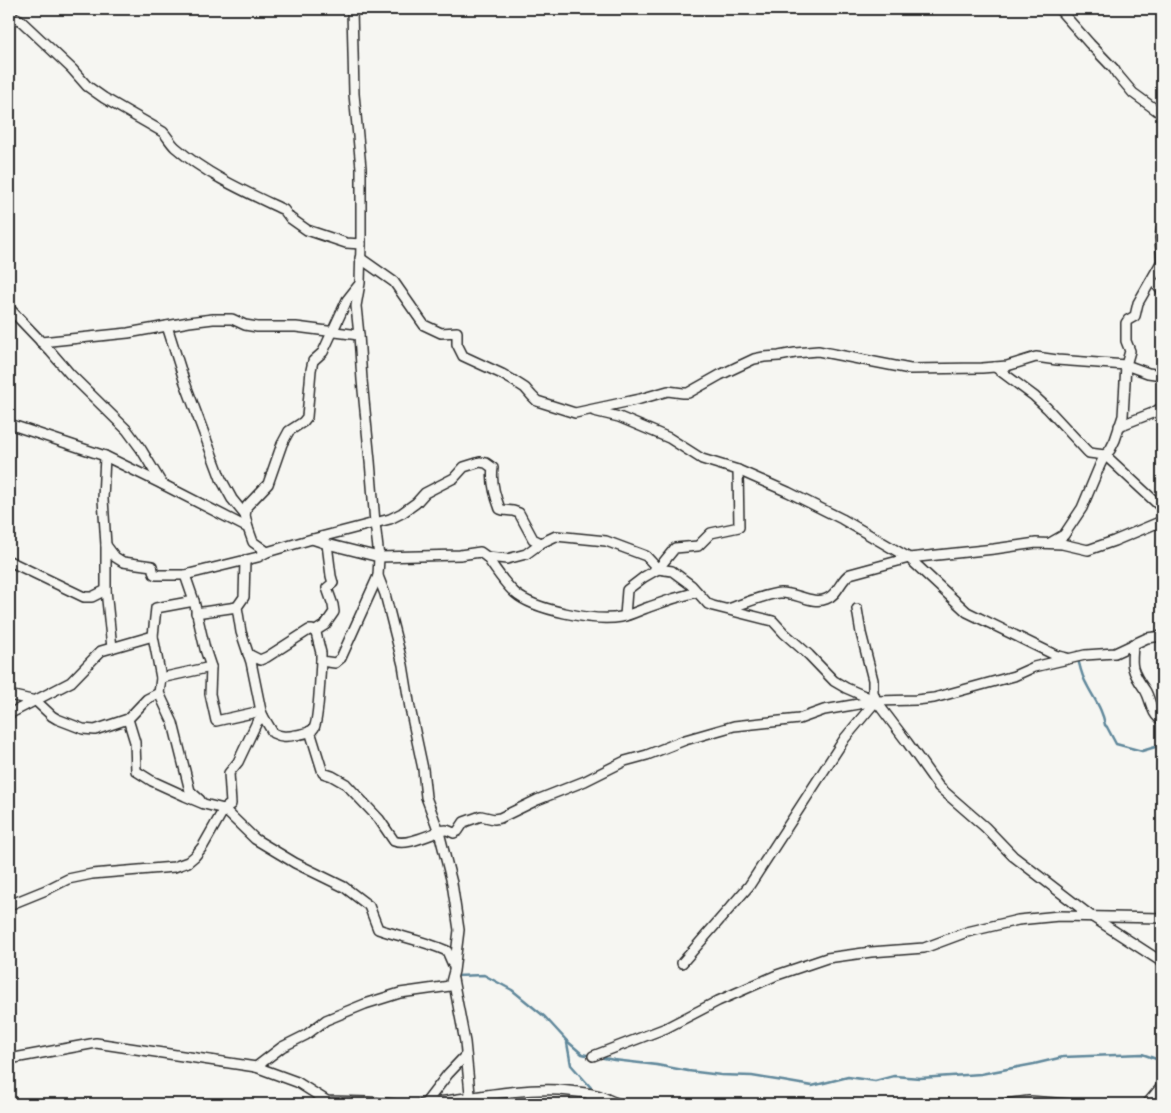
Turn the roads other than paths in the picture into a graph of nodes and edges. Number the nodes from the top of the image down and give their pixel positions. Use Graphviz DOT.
graph roads {
  1 [pos="352,9"];
  2 [pos="1059,9"];
  3 [pos="9,15"];
  4 [pos="1162,116"];
  5 [pos="1162,226"];
  6 [pos="361,244"];
  7 [pos="360,258"];
  8 [pos="1162,262"];
  9 [pos="1152,280"];
  10 [pos="360,283"];
  11 [pos="1162,291"];
  12 [pos="9,308"];
  13 [pos="167,326"];
  14 [pos="332,332"];
  15 [pos="359,335"];
  16 [pos="41,342"];
  17 [pos="1126,365"];
  18 [pos="994,367"];
  19 [pos="1162,375"];
  20 [pos="1162,407"];
  21 [pos="591,411"];
  22 [pos="9,424"];
  23 [pos="1119,426"];
  24 [pos="1105,455"];
  25 [pos="105,456"];
  26 [pos="738,470"];
  27 [pos="162,484"];
  28 [pos="1162,508"];
  29 [pos="245,516"];
  30 [pos="1162,521"];
  31 [pos="375,523"];
  32 [pos="248,528"];
  33 [pos="312,539"];
  34 [pos="541,543"];
  35 [pos="1050,543"];
  36 [pos="327,544"];
  37 [pos="106,545"];
  38 [pos="267,552"];
  39 [pos="380,557"];
  40 [pos="487,557"];
  41 [pos="909,558"];
  42 [pos="245,560"];
  43 [pos="9,561"];
  44 [pos="658,569"];
  45 [pos="185,575"];
  46 [pos="378,576"];
  47 [pos="106,590"];
  48 [pos="697,592"];
  49 [pos="194,601"];
  50 [pos="237,607"];
  51 [pos="857,609"];
  52 [pos="728,610"];
  53 [pos="196,613"];
  54 [pos="626,616"];
  55 [pos="316,633"];
  56 [pos="153,636"];
  57 [pos="1162,636"];
  58 [pos="1133,644"];
  59 [pos="112,648"];
  60 [pos="248,654"];
  61 [pos="1070,658"];
  62 [pos="321,661"];
  63 [pos="211,667"];
  64 [pos="161,678"];
  65 [pos="159,693"];
  66 [pos="9,695"];
  67 [pos="36,701"];
  68 [pos="876,701"];
  69 [pos="9,714"];
  70 [pos="262,714"];
  71 [pos="128,718"];
  72 [pos="1162,720"];
  73 [pos="310,731"];
  74 [pos="204,804"];
  75 [pos="224,809"];
  76 [pos="439,832"];
  77 [pos="9,905"];
  78 [pos="1091,916"];
  79 [pos="1162,918"];
  80 [pos="1162,962"];
  81 [pos="682,963"];
  82 [pos="453,972"];
  83 [pos="466,1055"];
  84 [pos="593,1056"];
  85 [pos="9,1059"];
  86 [pos="256,1067"];
  87 [pos="1162,1080"];
  88 [pos="590,1094"];
  89 [pos="470,1101"];
  90 [pos="392,1104"];
  91 [pos="424,1104"];
  92 [pos="594,1104"];
  93 [pos="622,1104"];
  94 [pos="1004,1104"];
  95 [pos="1069,1104"];
  96 [pos="1147,1104"];
  1 -- 6 [label="street"];
  2 -- 4 [label="street"];
  3 -- 6 [label="street"];
  5 -- 8 [label="street"];
  6 -- 7 [label="street"];
  7 -- 10 [label="street"];
  7 -- 21 [label="street"];
  8 -- 9 [label="street"];
  9 -- 11 [label="street"];
  9 -- 17 [label="street"];
  10 -- 14 [label="street"];
  10 -- 15 [label="street"];
  12 -- 16 [label="street"];
  13 -- 14 [label="street"];
  13 -- 16 [label="street"];
  13 -- 29 [label="street"];
  14 -- 15 [label="street"];
  14 -- 29 [label="street"];
  15 -- 31 [label="street"];
  16 -- 27 [label="street"];
  17 -- 18 [label="street"];
  17 -- 19 [label="street"];
  17 -- 23 [label="street"];
  18 -- 21 [label="street"];
  18 -- 24 [label="street"];
  20 -- 23 [label="street"];
  21 -- 26 [label="street"];
  22 -- 25 [label="street"];
  23 -- 24 [label="street"];
  24 -- 28 [label="street"];
  24 -- 35 [label="street"];
  25 -- 27 [label="street"];
  25 -- 37 [label="street"];
  26 -- 41 [label="street"];
  26 -- 44 [label="street"];
  27 -- 32 [label="street"];
  29 -- 32 [label="street"];
  30 -- 35 [label="street"];
  31 -- 33 [label="street"];
  31 -- 34 [label="street"];
  31 -- 39 [label="street"];
  32 -- 38 [label="street"];
  33 -- 36 [label="street"];
  33 -- 38 [label="street"];
  34 -- 40 [label="street"];
  34 -- 44 [label="street"];
  35 -- 41 [label="street"];
  36 -- 39 [label="street"];
  36 -- 55 [label="street"];
  37 -- 45 [label="street"];
  37 -- 47 [label="street"];
  38 -- 42 [label="street"];
  39 -- 40 [label="street"];
  39 -- 46 [label="street"];
  40 -- 54 [label="street"];
  41 -- 52 [label="street"];
  41 -- 61 [label="street"];
  42 -- 45 [label="street"];
  42 -- 50 [label="street"];
  43 -- 47 [label="street"];
  44 -- 48 [label="street"];
  44 -- 54 [label="street"];
  45 -- 49 [label="street"];
  46 -- 62 [label="street"];
  46 -- 76 [label="street"];
  47 -- 59 [label="street"];
  48 -- 52 [label="street"];
  48 -- 54 [label="street"];
  49 -- 53 [label="street"];
  49 -- 56 [label="street"];
  50 -- 53 [label="street"];
  50 -- 60 [label="street"];
  51 -- 68 [label="street"];
  52 -- 68 [label="street"];
  53 -- 63 [label="street"];
  55 -- 60 [label="street"];
  55 -- 62 [label="street"];
  56 -- 59 [label="street"];
  56 -- 64 [label="street"];
  57 -- 58 [label="street"];
  58 -- 61 [label="street"];
  58 -- 72 [label="street"];
  59 -- 67 [label="street"];
  60 -- 70 [label="street"];
  61 -- 68 [label="street"];
  62 -- 73 [label="street"];
  63 -- 64 [label="street"];
  63 -- 70 [label="street"];
  64 -- 65 [label="street"];
  65 -- 71 [label="street"];
  65 -- 74 [label="street"];
  66 -- 67 [label="street"];
  67 -- 69 [label="street"];
  67 -- 71 [label="street"];
  68 -- 76 [label="street"];
  68 -- 78 [label="street"];
  68 -- 81 [label="street"];
  70 -- 73 [label="street"];
  70 -- 75 [label="street"];
  71 -- 74 [label="street"];
  73 -- 76 [label="street"];
  74 -- 75 [label="street"];
  75 -- 77 [label="street"];
  75 -- 82 [label="street"];
  76 -- 82 [label="street"];
  78 -- 79 [label="street"];
  78 -- 80 [label="street"];
  78 -- 84 [label="street"];
  82 -- 83 [label="street"];
  82 -- 86 [label="street"];
  83 -- 89 [label="street"];
  83 -- 91 [label="street"];
  85 -- 86 [label="street"];
  86 -- 90 [label="street"];
  87 -- 96 [label="street"];
  88 -- 89 [label="street"];
  88 -- 92 [label="street"];
  88 -- 93 [label="street"];
  89 -- 91 [label="street"];
  94 -- 95 [label="street"];
}
